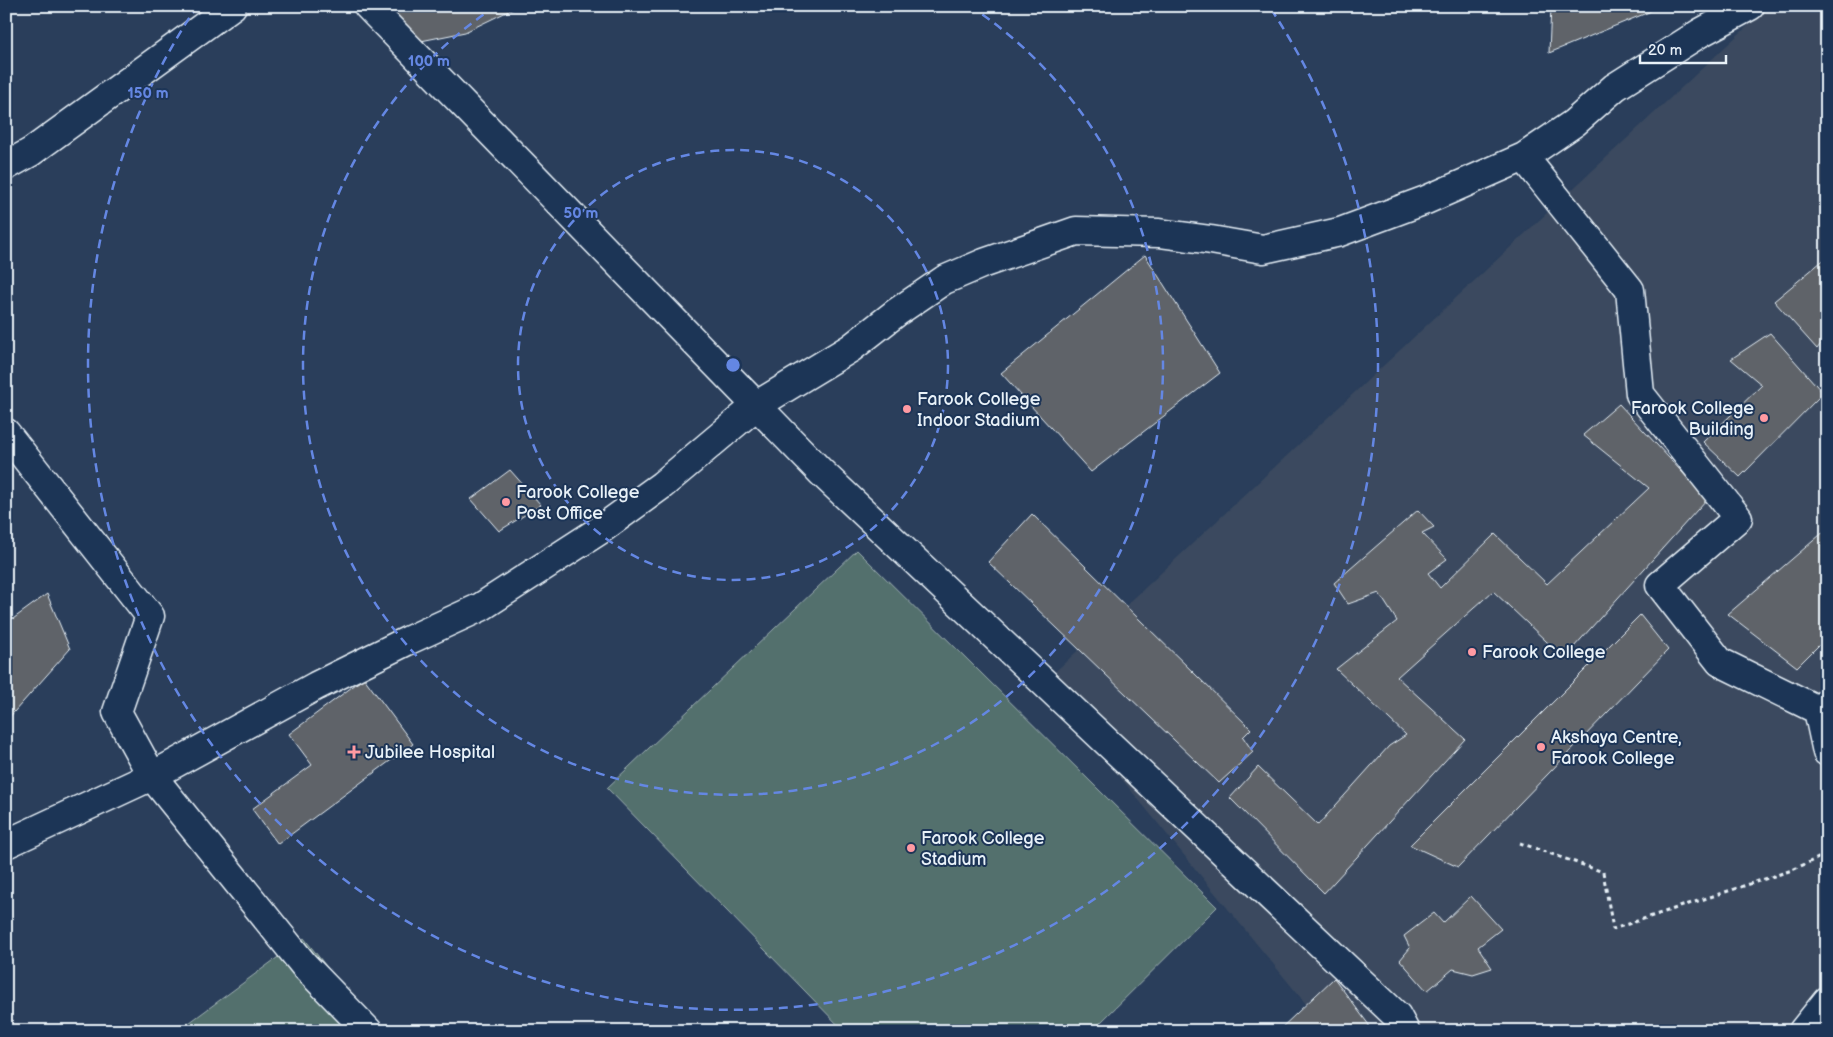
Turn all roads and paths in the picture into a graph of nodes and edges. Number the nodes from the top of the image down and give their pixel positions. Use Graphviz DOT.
graph roads {
  1 [pos="232,6"];
  2 [pos="368,6"];
  3 [pos="1750,6"];
  4 [pos="1524,156"];
  5 [pos="6,166"];
  6 [pos="757,405"];
  7 [pos="6,433"];
  8 [pos="1822,706"];
  9 [pos="1827,752"];
  10 [pos="152,776"];
  11 [pos="1520,843"];
  12 [pos="6,844"];
  13 [pos="1827,854"];
  14 [pos="1827,1002"];
  15 [pos="368,1031"];
  16 [pos="1405,1031"];
  17 [pos="1803,1031"];
  1 -- 5 [label="street"];
  2 -- 6 [label="street"];
  3 -- 4 [label="street"];
  4 -- 6 [label="street"];
  4 -- 8 [label="street"];
  6 -- 10 [label="street"];
  6 -- 16 [label="street"];
  7 -- 10 [label="street"];
  8 -- 9 [label="street"];
  10 -- 12 [label="street"];
  10 -- 15 [label="street"];
  11 -- 13 [label="path"];
  14 -- 17 [label="street"];
}
